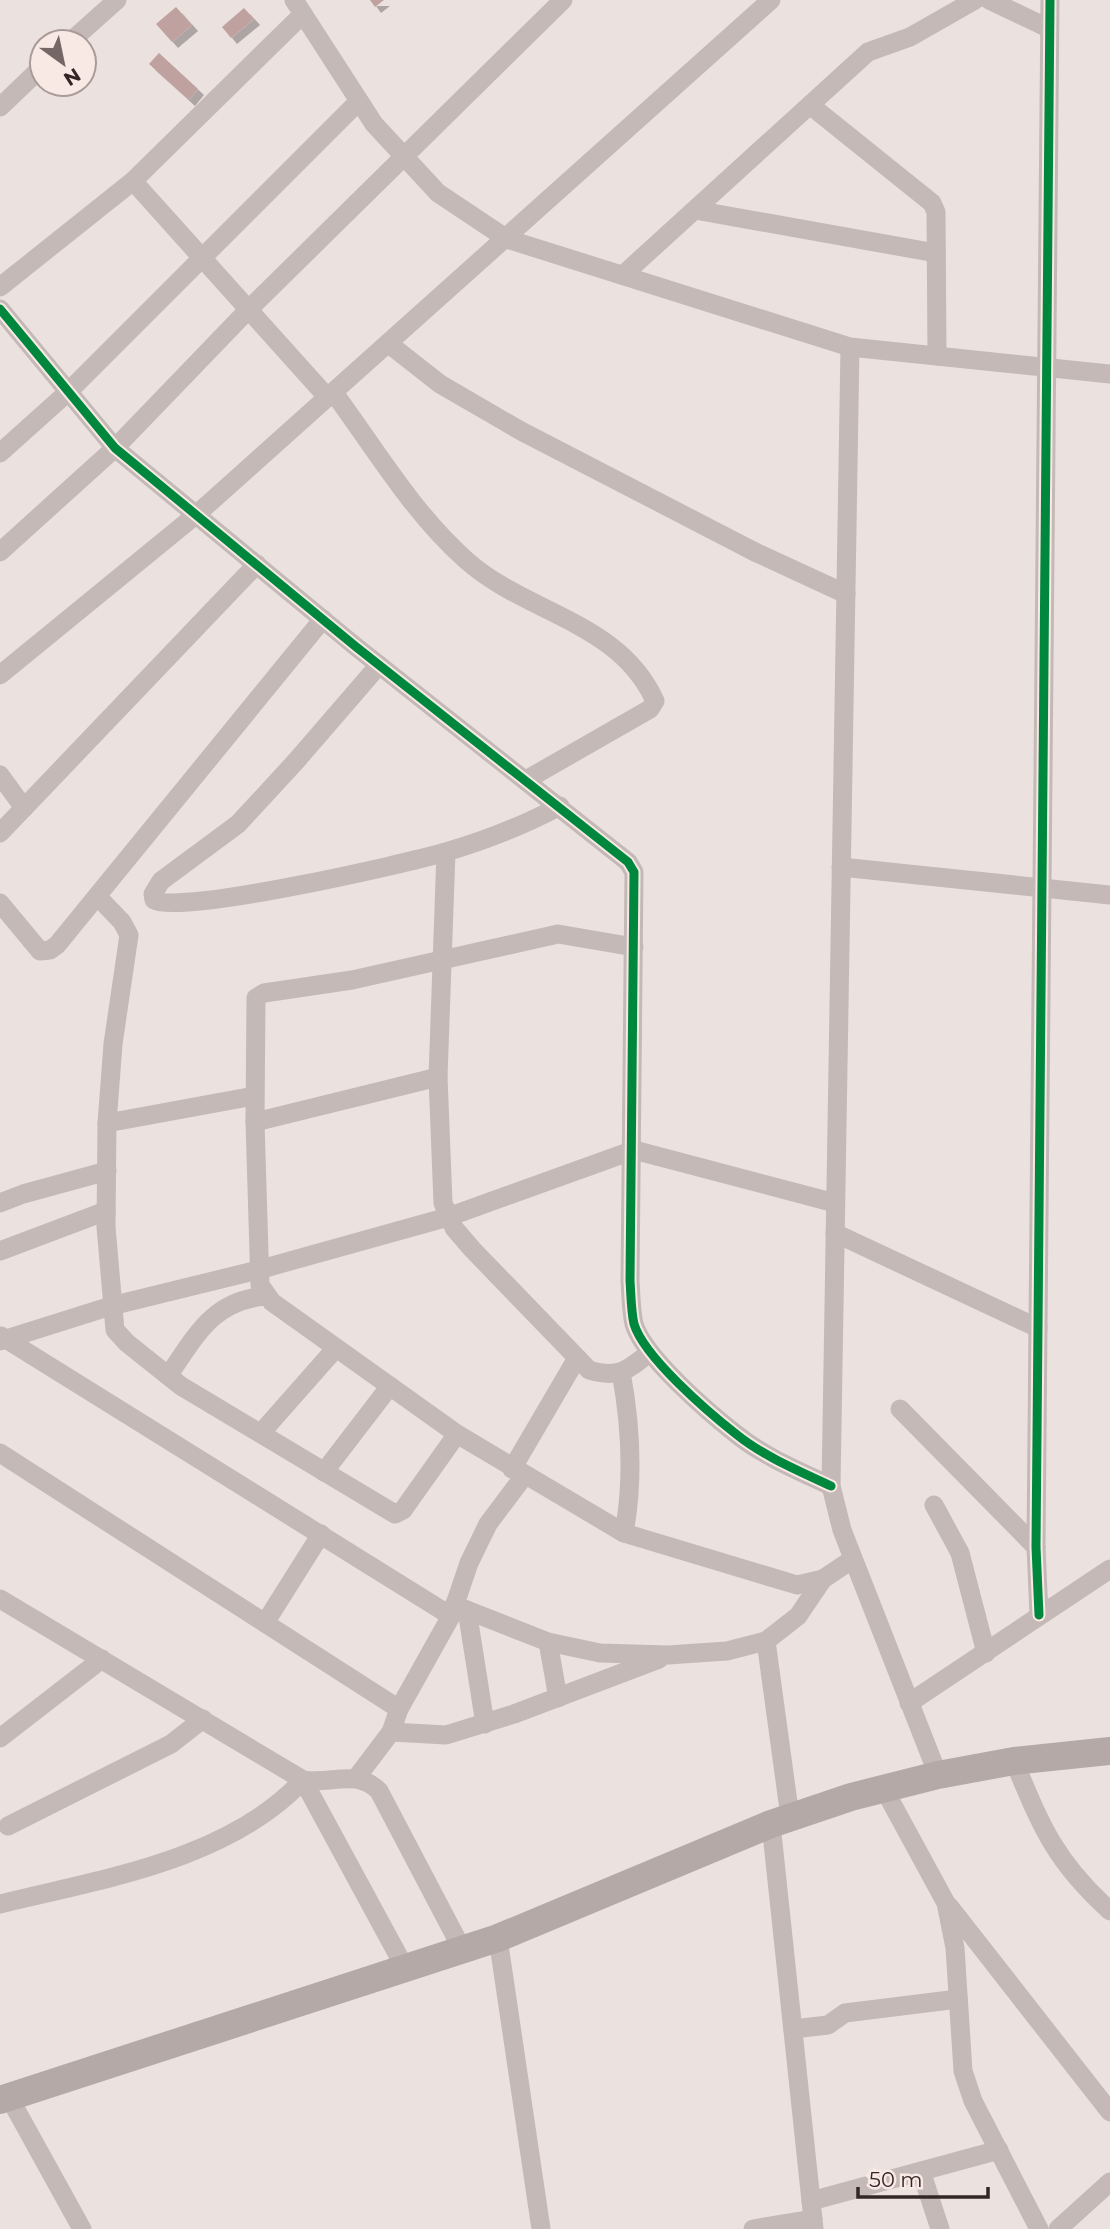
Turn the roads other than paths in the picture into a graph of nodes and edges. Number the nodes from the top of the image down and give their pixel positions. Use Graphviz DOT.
graph roads {
  1 [pos="117,0"];
  2 [pos="563,0"];
  3 [pos="771,0"];
  4 [pos="975,0"];
  5 [pos="989,0"];
  6 [pos="1050,0"];
  7 [pos="298,7"];
  8 [pos="86,28"];
  9 [pos="1048,28"];
  10 [pos="28,80"];
  11 [pos="359,101"];
  12 [pos="810,105"];
  13 [pos="0,107"];
  14 [pos="403,156"];
  15 [pos="133,181"];
  16 [pos="695,210"];
  17 [pos="506,239"];
  18 [pos="936,253"];
  19 [pos="201,256"];
  20 [pos="623,275"];
  21 [pos="0,287"];
  22 [pos="0,309"];
  23 [pos="247,311"];
  24 [pos="389,344"];
  25 [pos="850,347"];
  26 [pos="937,356"];
  27 [pos="1045,367"];
  28 [pos="1110,374"];
  29 [pos="68,392"];
  30 [pos="331,395"];
  31 [pos="115,448"];
  32 [pos="0,453"];
  33 [pos="197,514"];
  34 [pos="0,552"];
  35 [pos="257,564"];
  36 [pos="846,594"];
  37 [pos="323,619"];
  38 [pos="379,665"];
  39 [pos="0,675"];
  40 [pos="0,775"];
  41 [pos="526,780"];
  42 [pos="23,808"];
  43 [pos="565,810"];
  44 [pos="0,833"];
  45 [pos="446,855"];
  46 [pos="841,867"];
  47 [pos="1043,888"];
  48 [pos="1110,895"];
  49 [pos="102,901"];
  50 [pos="0,903"];
  51 [pos="634,947"];
  52 [pos="444,961"];
  53 [pos="438,1077"];
  54 [pos="254,1096"];
  55 [pos="255,1122"];
  56 [pos="107,1124"];
  57 [pos="634,1150"];
  58 [pos="107,1171"];
  59 [pos="0,1203"];
  60 [pos="835,1203"];
  61 [pos="106,1211"];
  62 [pos="448,1217"];
  63 [pos="835,1233"];
  64 [pos="0,1251"];
  65 [pos="258,1270"];
  66 [pos="265,1296"];
  67 [pos="111,1306"];
  68 [pos="1038,1328"];
  69 [pos="3,1339"];
  70 [pos="336,1348"];
  71 [pos="650,1352"];
  72 [pos="576,1358"];
  73 [pos="621,1372"];
  74 [pos="168,1376"];
  75 [pos="390,1386"];
  76 [pos="900,1409"];
  77 [pos="261,1433"];
  78 [pos="457,1434"];
  79 [pos="0,1453"];
  80 [pos="324,1472"];
  81 [pos="518,1472"];
  82 [pos="831,1486"];
  83 [pos="934,1505"];
  84 [pos="624,1533"];
  85 [pos="321,1534"];
  86 [pos="1035,1547"];
  87 [pos="853,1559"];
  88 [pos="1110,1569"];
  89 [pos="823,1579"];
  90 [pos="5,1609"];
  91 [pos="457,1611"];
  92 [pos="1039,1615"];
  93 [pos="265,1623"];
  94 [pos="766,1641"];
  95 [pos="548,1642"];
  96 [pos="986,1653"];
  97 [pos="667,1656"];
  98 [pos="102,1659"];
  99 [pos="558,1698"];
  100 [pos="909,1703"];
  101 [pos="399,1709"];
  102 [pos="203,1719"];
  103 [pos="485,1724"];
  104 [pos="391,1732"];
  105 [pos="0,1738"];
  106 [pos="1110,1751"];
  107 [pos="1014,1761"];
  108 [pos="938,1775"];
  109 [pos="357,1777"];
  110 [pos="303,1780"];
  111 [pos="884,1788"];
  112 [pos="780,1821"];
  113 [pos="8,1826"];
  114 [pos="946,1903"];
  115 [pos="0,1904"];
  116 [pos="1110,1911"];
  117 [pos="498,1938"];
  118 [pos="462,1949"];
  119 [pos="405,1968"];
  120 [pos="958,1999"];
  121 [pos="793,2029"];
  122 [pos="4,2098"];
  123 [pos="1110,2112"];
  124 [pos="999,2150"];
  125 [pos="921,2171"];
  126 [pos="1110,2182"];
  127 [pos="813,2216"];
  128 [pos="82,2229"];
  129 [pos="541,2229"];
  130 [pos="752,2229"];
  131 [pos="940,2229"];
  132 [pos="1039,2229"];
  133 [pos="1058,2229"];
  1 -- 8 [label="street"];
  2 -- 14 [label="street"];
  3 -- 17 [label="street"];
  4 -- 12 [label="street"];
  5 -- 9 [label="street"];
  6 -- 9 [label="street"];
  7 -- 11 [label="street"];
  7 -- 15 [label="street"];
  9 -- 27 [label="street"];
  10 -- 13 [label="street"];
  11 -- 14 [label="street"];
  11 -- 19 [label="street"];
  12 -- 16 [label="street"];
  12 -- 18 [label="street"];
  14 -- 17 [label="street"];
  14 -- 23 [label="street"];
  15 -- 19 [label="street"];
  15 -- 21 [label="street"];
  16 -- 18 [label="street"];
  16 -- 20 [label="street"];
  17 -- 20 [label="street"];
  17 -- 24 [label="street"];
  18 -- 26 [label="street"];
  19 -- 23 [label="street"];
  19 -- 29 [label="street"];
  20 -- 25 [label="street"];
  22 -- 29 [label="street"];
  23 -- 30 [label="street"];
  23 -- 31 [label="street"];
  24 -- 30 [label="street"];
  24 -- 36 [label="street"];
  25 -- 26 [label="street"];
  25 -- 36 [label="street"];
  26 -- 27 [label="street"];
  27 -- 28 [label="street"];
  27 -- 47 [label="street"];
  29 -- 31 [label="street"];
  29 -- 32 [label="street"];
  30 -- 33 [label="street"];
  30 -- 41 [label="street"];
  31 -- 33 [label="street"];
  31 -- 34 [label="street"];
  33 -- 35 [label="street"];
  33 -- 39 [label="street"];
  35 -- 37 [label="street"];
  35 -- 42 [label="street"];
  36 -- 46 [label="street"];
  37 -- 38 [label="street"];
  37 -- 49 [label="street"];
  38 -- 41 [label="street"];
  38 -- 45 [label="street"];
  40 -- 42 [label="street"];
  41 -- 43 [label="street"];
  42 -- 44 [label="street"];
  43 -- 45 [label="street"];
  43 -- 51 [label="street"];
  45 -- 52 [label="street"];
  46 -- 47 [label="street"];
  46 -- 60 [label="street"];
  47 -- 48 [label="street"];
  47 -- 68 [label="street"];
  49 -- 50 [label="street"];
  49 -- 56 [label="street"];
  51 -- 52 [label="street"];
  51 -- 57 [label="street"];
  52 -- 53 [label="street"];
  52 -- 54 [label="street"];
  53 -- 55 [label="street"];
  53 -- 62 [label="street"];
  54 -- 55 [label="street"];
  54 -- 56 [label="street"];
  55 -- 65 [label="street"];
  56 -- 58 [label="street"];
  57 -- 60 [label="street"];
  57 -- 62 [label="street"];
  57 -- 71 [label="street"];
  58 -- 59 [label="street"];
  58 -- 61 [label="street"];
  60 -- 63 [label="street"];
  61 -- 64 [label="street"];
  61 -- 67 [label="street"];
  62 -- 65 [label="street"];
  62 -- 72 [label="street"];
  63 -- 68 [label="street"];
  63 -- 82 [label="street"];
  65 -- 66 [label="street"];
  65 -- 67 [label="street"];
  66 -- 70 [label="street"];
  66 -- 74 [label="street"];
  67 -- 69 [label="street"];
  67 -- 74 [label="street"];
  68 -- 86 [label="street"];
  69 -- 85 [label="street"];
  70 -- 75 [label="street"];
  70 -- 77 [label="street"];
  71 -- 73 [label="street"];
  71 -- 82 [label="street"];
  72 -- 73 [label="street"];
  72 -- 81 [label="street"];
  73 -- 84 [label="street"];
  74 -- 77 [label="street"];
  75 -- 78 [label="street"];
  75 -- 80 [label="street"];
  76 -- 86 [label="street"];
  77 -- 80 [label="street"];
  78 -- 80 [label="street"];
  78 -- 81 [label="street"];
  79 -- 93 [label="street"];
  81 -- 84 [label="street"];
  81 -- 91 [label="street"];
  82 -- 87 [label="street"];
  83 -- 96 [label="street"];
  84 -- 89 [label="street"];
  85 -- 91 [label="street"];
  85 -- 93 [label="street"];
  86 -- 92 [label="street"];
  87 -- 89 [label="street"];
  87 -- 100 [label="street"];
  88 -- 92 [label="street"];
  89 -- 94 [label="street"];
  90 -- 98 [label="street"];
  91 -- 95 [label="street"];
  91 -- 101 [label="street"];
  91 -- 103 [label="street"];
  92 -- 96 [label="street"];
  93 -- 101 [label="street"];
  94 -- 97 [label="street"];
  94 -- 112 [label="street"];
  95 -- 97 [label="street"];
  95 -- 99 [label="street"];
  96 -- 100 [label="street"];
  97 -- 99 [label="street"];
  98 -- 102 [label="street"];
  98 -- 105 [label="street"];
  99 -- 103 [label="street"];
  100 -- 108 [label="street"];
  101 -- 104 [label="street"];
  102 -- 110 [label="street"];
  102 -- 113 [label="street"];
  103 -- 104 [label="street"];
  104 -- 109 [label="street"];
  106 -- 107 [label="main road"];
  107 -- 108 [label="main road"];
  107 -- 116 [label="street"];
  108 -- 111 [label="main road"];
  109 -- 110 [label="street"];
  109 -- 118 [label="street"];
  110 -- 115 [label="street"];
  110 -- 119 [label="street"];
  111 -- 112 [label="main road"];
  111 -- 114 [label="street"];
  112 -- 117 [label="main road"];
  112 -- 121 [label="street"];
  114 -- 120 [label="street"];
  114 -- 123 [label="street"];
  117 -- 118 [label="main road"];
  117 -- 129 [label="street"];
  118 -- 119 [label="main road"];
  119 -- 122 [label="main road"];
  120 -- 121 [label="street"];
  120 -- 124 [label="street"];
  121 -- 127 [label="street"];
  122 -- 128 [label="street"];
  124 -- 125 [label="street"];
  124 -- 132 [label="street"];
  125 -- 127 [label="street"];
  125 -- 131 [label="street"];
  126 -- 133 [label="street"];
  127 -- 130 [label="street"];
}
